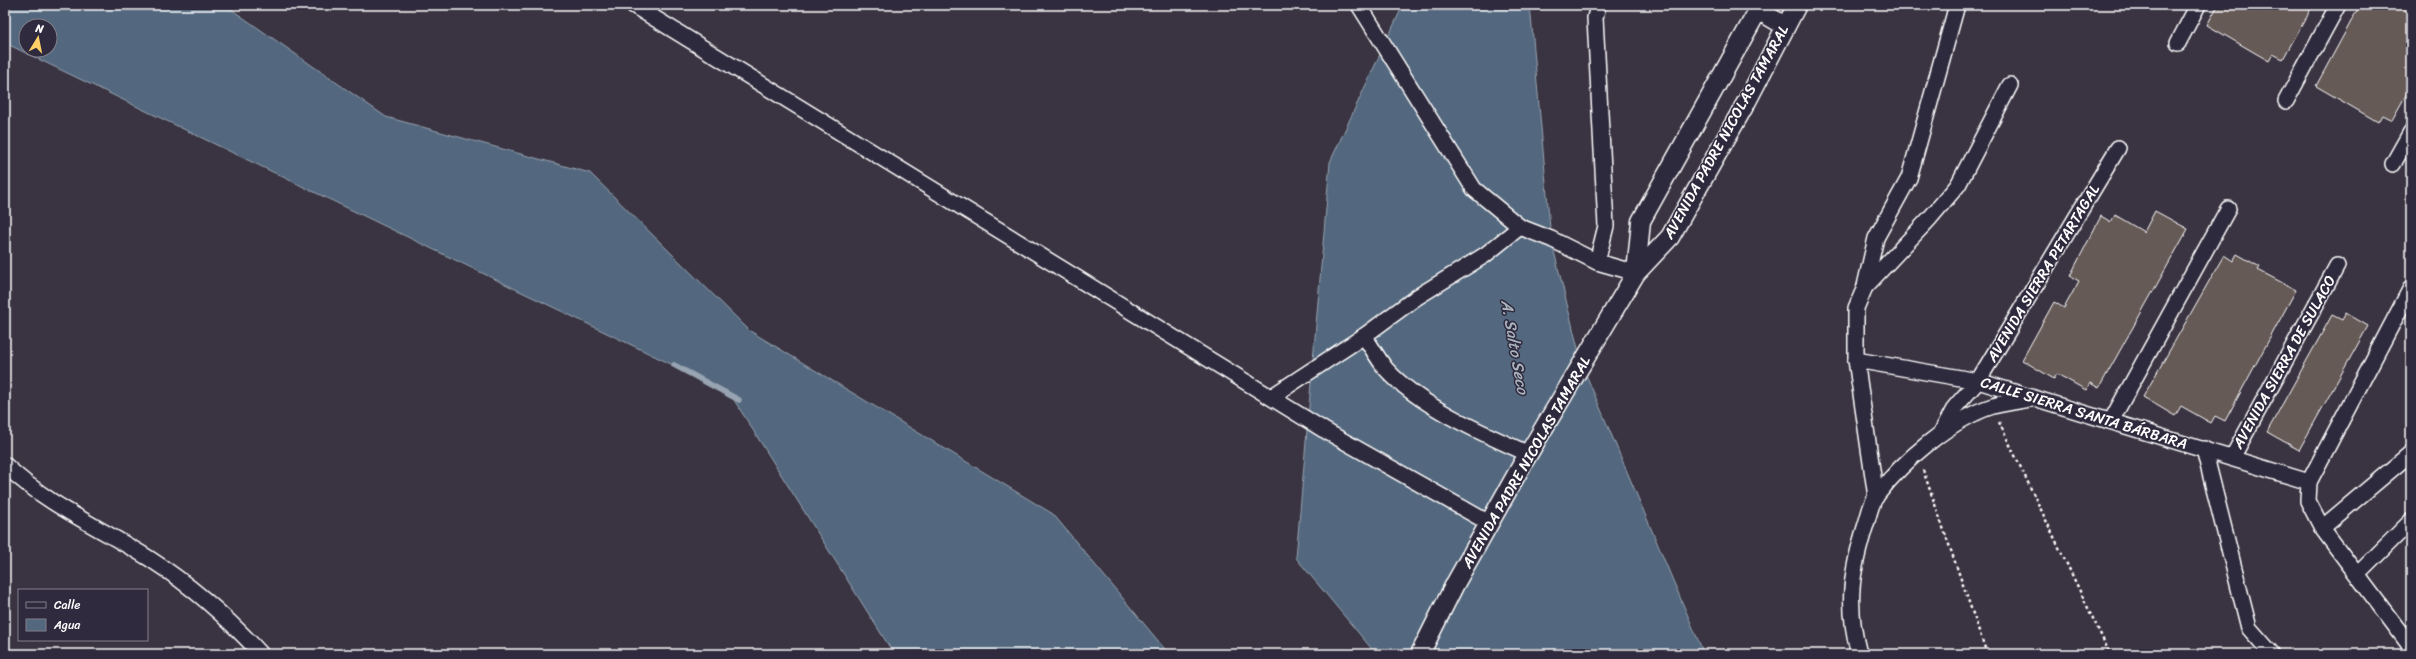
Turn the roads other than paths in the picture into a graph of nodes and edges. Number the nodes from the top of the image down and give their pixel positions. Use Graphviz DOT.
graph roads {
  1 [pos="633,5"];
  2 [pos="1359,5"];
  3 [pos="1598,5"];
  4 [pos="1796,5"];
  5 [pos="1957,5"];
  6 [pos="2198,5"];
  7 [pos="2338,5"];
  8 [pos="1759,8"];
  9 [pos="1785,26"];
  10 [pos="2178,43"];
  11 [pos="2010,84"];
  12 [pos="2286,101"];
  13 [pos="2411,132"];
  14 [pos="2118,148"];
  15 [pos="2393,164"];
  16 [pos="2228,209"];
  17 [pos="1520,227"];
  18 [pos="1597,262"];
  19 [pos="2337,266"];
  20 [pos="1636,273"];
  21 [pos="1865,287"];
  22 [pos="2411,288"];
  23 [pos="1364,336"];
  24 [pos="1856,360"];
  25 [pos="1978,381"];
  26 [pos="1271,397"];
  27 [pos="2030,398"];
  28 [pos="2111,421"];
  29 [pos="1939,436"];
  30 [pos="2204,449"];
  31 [pos="1529,454"];
  32 [pos="2411,454"];
  33 [pos="2232,458"];
  34 [pos="5,464"];
  35 [pos="2309,482"];
  36 [pos="1876,496"];
  37 [pos="2411,521"];
  38 [pos="1489,523"];
  39 [pos="2322,528"];
  40 [pos="2358,574"];
  41 [pos="2411,647"];
  42 [pos="261,654"];
  43 [pos="1420,654"];
  44 [pos="1859,654"];
  45 [pos="2272,654"];
  1 -- 26 [label="street"];
  2 -- 17 [label="street"];
  3 -- 18 [label="street"];
  4 -- 9 [label="street, AVENIDA PADRE NICOLAS TAMARAL"];
  5 -- 21 [label="street"];
  6 -- 10 [label="street"];
  7 -- 12 [label="street"];
  8 -- 9 [label="street"];
  8 -- 20 [label="street, AVENIDA PADRE NICOLAS TAMARAL"];
  9 -- 20 [label="street, AVENIDA PADRE NICOLAS TAMARAL"];
  11 -- 21 [label="street"];
  13 -- 15 [label="street"];
  14 -- 25 [label="street, AVENIDA SIERRA PETARTAGAL"];
  16 -- 28 [label="street"];
  17 -- 18 [label="street"];
  17 -- 23 [label="street"];
  18 -- 20 [label="street"];
  19 -- 33 [label="street, AVENIDA SIERRA DE SULACO"];
  20 -- 31 [label="street, AVENIDA PADRE NICOLAS TAMARAL"];
  21 -- 24 [label="street"];
  22 -- 35 [label="street"];
  23 -- 26 [label="street"];
  23 -- 31 [label="street"];
  24 -- 25 [label="street, CALLE SIERRA SANTA BÁRBARA"];
  24 -- 36 [label="street"];
  25 -- 27 [label="street, CALLE SIERRA SANTA BÁRBARA"];
  25 -- 29 [label="street, AVENIDA SIERRA PETARTAGAL"];
  26 -- 38 [label="street"];
  27 -- 28 [label="street, CALLE SIERRA SANTA BÁRBARA"];
  27 -- 29 [label="street"];
  28 -- 30 [label="street, CALLE SIERRA SANTA BÁRBARA"];
  29 -- 36 [label="street"];
  30 -- 33 [label="street, CALLE SIERRA SANTA BÁRBARA"];
  30 -- 45 [label="street"];
  31 -- 38 [label="street, AVENIDA PADRE NICOLAS TAMARAL"];
  32 -- 39 [label="street"];
  33 -- 35 [label="street, CALLE SIERRA SANTA BÁRBARA"];
  34 -- 42 [label="street"];
  35 -- 39 [label="street"];
  36 -- 44 [label="street"];
  37 -- 40 [label="street"];
  38 -- 43 [label="street, AVENIDA PADRE NICOLAS TAMARAL"];
  39 -- 40 [label="street"];
  40 -- 41 [label="street"];
}
